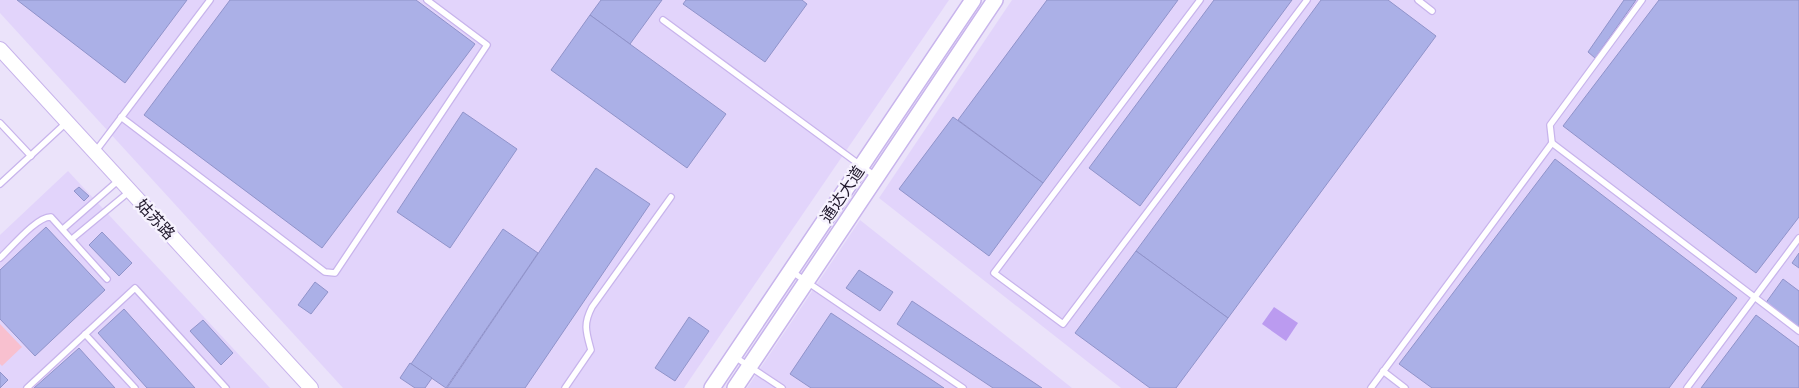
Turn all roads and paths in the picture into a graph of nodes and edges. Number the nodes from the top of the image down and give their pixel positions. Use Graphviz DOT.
graph roads {
  1 [pos="210,0"];
  2 [pos="427,0"];
  3 [pos="973,0"];
  4 [pos="995,0"];
  5 [pos="1200,0"];
  6 [pos="1307,0"];
  7 [pos="1418,0"];
  8 [pos="1642,0"];
  9 [pos="1432,11"];
  10 [pos="664,20"];
  11 [pos="0,49"];
  12 [pos="122,117"];
  13 [pos="67,122"];
  14 [pos="0,123"];
  15 [pos="1552,143"];
  16 [pos="95,152"];
  17 [pos="30,156"];
  18 [pos="861,166"];
  19 [pos="876,178"];
  20 [pos="120,179"];
  21 [pos="0,184"];
  22 [pos="130,191"];
  23 [pos="671,197"];
  24 [pos="63,229"];
  25 [pos="1799,238"];
  26 [pos="72,239"];
  27 [pos="0,258"];
  28 [pos="791,271"];
  29 [pos="107,279"];
  30 [pos="807,282"];
  31 [pos="1755,297"];
  32 [pos="1799,331"];
  33 [pos="85,334"];
  34 [pos="734,356"];
  35 [pos="750,366"];
  36 [pos="1383,371"];
  37 [pos="26,388"];
  38 [pos="135,388"];
  39 [pos="226,388"];
  40 [pos="311,388"];
  41 [pos="565,388"];
  42 [pos="712,388"];
  43 [pos="735,388"];
  44 [pos="782,388"];
  45 [pos="963,388"];
  46 [pos="1371,388"];
  47 [pos="1405,388"];
  48 [pos="1687,388"];
  1 -- 12 [label="lane"];
  2 -- 12 [label="lane"];
  3 -- 18 [label="main road, 通达大道"];
  4 -- 19 [label="main road, 通达大道"];
  5 -- 6 [label="lane"];
  7 -- 9 [label="lane"];
  8 -- 15 [label="lane"];
  10 -- 18 [label="lane"];
  11 -- 13 [label="street, 姑苏路"];
  12 -- 16 [label="lane"];
  13 -- 16 [label="street, 姑苏路"];
  13 -- 17 [label="lane"];
  14 -- 17 [label="lane"];
  15 -- 31 [label="lane"];
  15 -- 36 [label="lane"];
  16 -- 20 [label="street, 姑苏路"];
  17 -- 21 [label="lane"];
  18 -- 19 [label="lane"];
  18 -- 28 [label="main road, 通达大道"];
  19 -- 30 [label="main road, 通达大道"];
  20 -- 22 [label="street, 姑苏路"];
  20 -- 24 [label="lane"];
  22 -- 26 [label="lane"];
  22 -- 40 [label="street, 姑苏路"];
  23 -- 41 [label="lane"];
  24 -- 26 [label="lane"];
  24 -- 27 [label="lane"];
  25 -- 31 [label="lane"];
  26 -- 29 [label="lane"];
  28 -- 30 [label="lane"];
  28 -- 34 [label="main road, 通达大道"];
  30 -- 35 [label="main road, 通达大道"];
  30 -- 45 [label="lane"];
  31 -- 32 [label="lane"];
  31 -- 48 [label="lane"];
  33 -- 37 [label="lane"];
  33 -- 38 [label="lane"];
  33 -- 39 [label="lane"];
  34 -- 35 [label="lane"];
  34 -- 42 [label="main road, 通达大道"];
  35 -- 43 [label="main road, 通达大道"];
  35 -- 44 [label="lane"];
  36 -- 46 [label="lane"];
  36 -- 47 [label="lane"];
}
